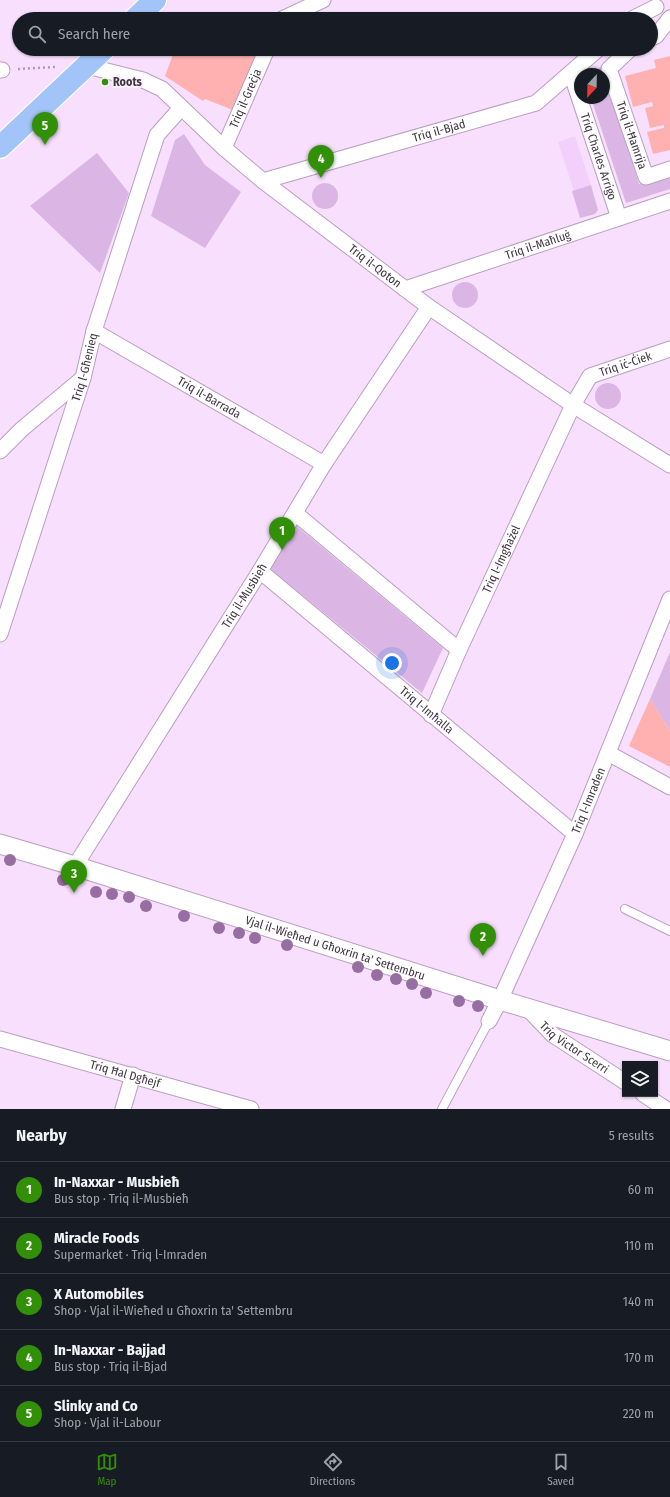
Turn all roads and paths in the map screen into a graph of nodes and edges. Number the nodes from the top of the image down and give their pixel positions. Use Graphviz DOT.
graph roads {
  1 [pos="155,0"];
  2 [pos="323,0"];
  3 [pos="655,4"];
  4 [pos="142,12"];
  5 [pos="297,12"];
  6 [pos="643,12"];
  7 [pos="670,18"];
  8 [pos="658,33"];
  9 [pos="97,56"];
  10 [pos="264,56"];
  11 [pos="590,56"];
  12 [pos="623,56"];
  13 [pos="87,66"];
  14 [pos="56,67"];
  15 [pos="1,70"];
  16 [pos="572,73"];
  17 [pos="181,108"];
  18 [pos="0,147"];
  19 [pos="224,148"];
  20 [pos="670,169"];
  21 [pos="263,181"];
  22 [pos="670,201"];
  23 [pos="619,218"];
  24 [pos="405,289"];
  25 [pos="429,307"];
  26 [pos="94,331"];
  27 [pos="670,349"];
  28 [pos="83,378"];
  29 [pos="573,405"];
  30 [pos="0,451"];
  31 [pos="324,464"];
  32 [pos="670,466"];
  33 [pos="295,513"];
  34 [pos="260,571"];
  35 [pos="670,599"];
  36 [pos="0,634"];
  37 [pos="459,650"];
  38 [pos="431,715"];
  39 [pos="608,753"];
  40 [pos="670,787"];
  41 [pos="575,834"];
  42 [pos="0,844"];
  43 [pos="75,866"];
  44 [pos="625,909"];
  45 [pos="670,931"];
  46 [pos="500,1000"];
  47 [pos="527,1008"];
  48 [pos="489,1021"];
  49 [pos="0,1039"];
  50 [pos="670,1051"];
  51 [pos="133,1076"];
  52 [pos="622,1080"];
  53 [pos="648,1097"];
  54 [pos="219,1105"];
  55 [pos="123,1109"];
  56 [pos="250,1109"];
  57 [pos="442,1109"];
  58 [pos="666,1109"];
  1 -- 4 [label="main road"];
  2 -- 5 [label="street"];
  3 -- 6 [label="street"];
  3 -- 7 [label="street"];
  7 -- 8 [label="street"];
  9 -- 13 [label="main road"];
  10 -- 19 [label="street, Triq il-Greċja"];
  11 -- 16 [label="street, Triq il-Bjad"];
  12 -- 20 [label="street, Triq il-Ħamrija"];
  13 -- 17 [label="street, Triq il-Qoton"];
  13 -- 18 [label="main road"];
  14 -- 15 [label="path"];
  16 -- 21 [label="street, Triq il-Bjad"];
  16 -- 23 [label="street, Triq Charles Arrigo"];
  17 -- 19 [label="street, Triq il-Qoton"];
  17 -- 26 [label="street, Triq l-Għenieq"];
  19 -- 21 [label="street, Triq il-Qoton"];
  21 -- 24 [label="street, Triq il-Qoton"];
  22 -- 23 [label="street, Triq il-Maħluġ"];
  23 -- 24 [label="street, Triq il-Maħluġ"];
  24 -- 25 [label="street, Triq il-Qoton"];
  25 -- 29 [label="street, Triq il-Qoton"];
  25 -- 31 [label="street, Triq il-Musbieħ"];
  26 -- 28 [label="street, Triq l-Għenieq"];
  26 -- 31 [label="street, Triq il-Barrada"];
  27 -- 29 [label="street, Triq iċ-Ċiek"];
  28 -- 30 [label="street"];
  28 -- 36 [label="street, Triq l-Għenieq"];
  29 -- 32 [label="street, Triq il-Qoton"];
  29 -- 37 [label="street, Triq l-Imgħażel"];
  31 -- 33 [label="street, Triq il-Musbieħ"];
  33 -- 34 [label="street, Triq il-Musbieħ"];
  33 -- 37 [label="street"];
  34 -- 38 [label="street, Triq l-Imħalla"];
  34 -- 43 [label="street, Triq il-Musbieħ"];
  35 -- 39 [label="street, Triq l-Imraden"];
  37 -- 38 [label="street, Triq l-Imgħażel"];
  38 -- 41 [label="street, Triq l-Imħalla"];
  39 -- 40 [label="street"];
  39 -- 41 [label="street, Triq l-Imraden"];
  41 -- 46 [label="street, Triq l-Imraden"];
  42 -- 43 [label="street, Vjal il-Wieħed u Għoxrin ta' Settembru"];
  43 -- 46 [label="street, Vjal il-Wieħed u Għoxrin ta' Settembru"];
  44 -- 45 [label="lane"];
  46 -- 47 [label="street, Vjal il-Wieħed u Għoxrin ta' Settembru"];
  46 -- 48 [label="street, Triq l-Imraden"];
  47 -- 50 [label="street, Vjal il-Wieħed u Għoxrin ta' Settembru"];
  47 -- 52 [label="street, Triq Victor Scerri"];
  48 -- 57 [label="lane"];
  49 -- 51 [label="street, Triq Ħal Dgħejf"];
  51 -- 54 [label="street, Triq Ħal Dgħejf"];
  51 -- 55 [label="street"];
  53 -- 58 [label="street"];
  54 -- 56 [label="street, Triq Ħal Dgħejf"];
}
